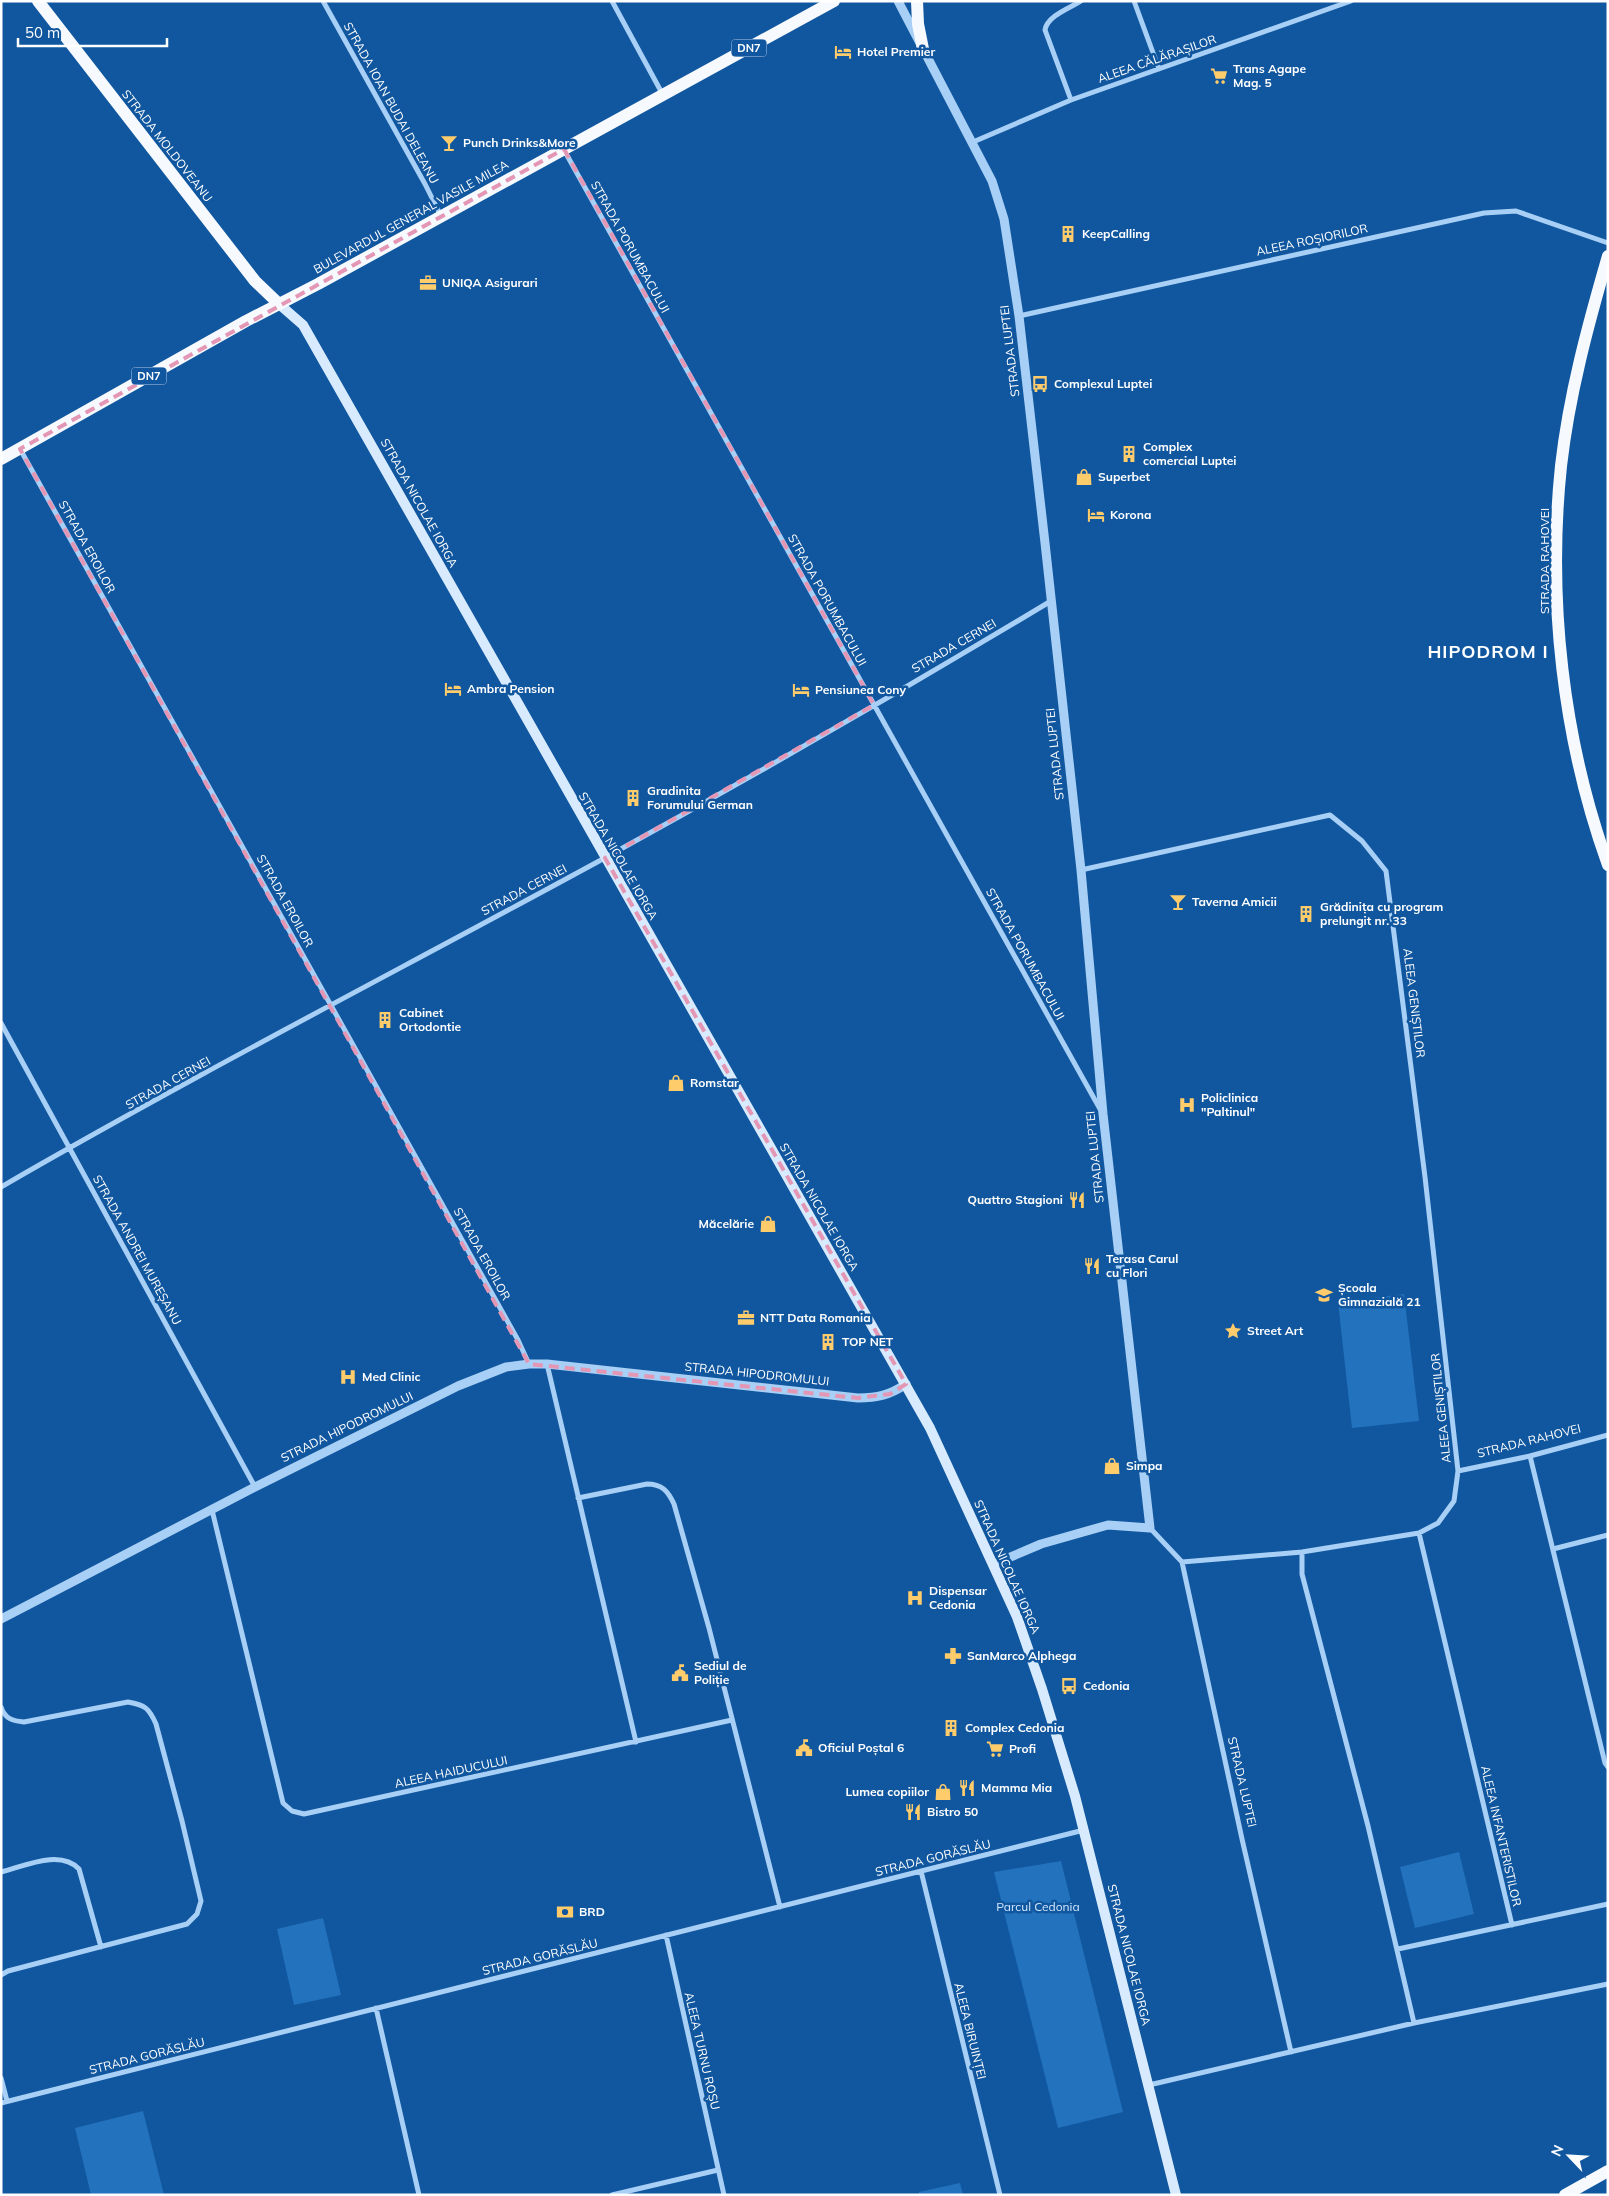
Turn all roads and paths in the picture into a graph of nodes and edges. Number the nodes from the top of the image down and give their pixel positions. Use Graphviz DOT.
graph roads {
  1 [pos="38,1"];
  2 [pos="323,1"];
  3 [pos="612,1"];
  4 [pos="834,1"];
  5 [pos="898,1"];
  6 [pos="917,1"];
  7 [pos="1081,1"];
  8 [pos="1134,1"];
  9 [pos="1351,1"];
  10 [pos="923,49"];
  11 [pos="1160,69"];
  12 [pos="663,95"];
  13 [pos="1071,100"];
  14 [pos="973,142"];
  15 [pos="564,149"];
  16 [pos="441,216"];
  17 [pos="1608,243"];
  18 [pos="1608,256"];
  19 [pos="279,304"];
  20 [pos="1019,316"];
  21 [pos="20,449"];
  22 [pos="1,459"];
  23 [pos="1051,601"];
  24 [pos="874,705"];
  25 [pos="605,858"];
  26 [pos="1608,865"];
  27 [pos="1081,870"];
  28 [pos="332,1004"];
  29 [pos="1,1023"];
  30 [pos="1103,1114"];
  31 [pos="69,1148"];
  32 [pos="1,1187"];
  33 [pos="529,1364"];
  34 [pos="547,1364"];
  35 [pos="906,1384"];
  36 [pos="1608,1435"];
  37 [pos="1530,1456"];
  38 [pos="1458,1471"];
  39 [pos="255,1487"];
  40 [pos="578,1498"];
  41 [pos="212,1510"];
  42 [pos="1150,1528"];
  43 [pos="1418,1533"];
  44 [pos="1608,1536"];
  45 [pos="1553,1549"];
  46 [pos="1302,1552"];
  47 [pos="1182,1562"];
  48 [pos="994,1564"];
  49 [pos="1,1619"];
  50 [pos="1,1707"];
  51 [pos="732,1720"];
  52 [pos="636,1742"];
  53 [pos="1608,1767"];
  54 [pos="1084,1830"];
  55 [pos="921,1871"];
  56 [pos="1,1872"];
  57 [pos="1608,1904"];
  58 [pos="780,1907"];
  59 [pos="1512,1925"];
  60 [pos="666,1936"];
  61 [pos="100,1947"];
  62 [pos="1398,1949"];
  63 [pos="1,1975"];
  64 [pos="1608,1984"];
  65 [pos="376,2008"];
  66 [pos="1414,2024"];
  67 [pos="1291,2052"];
  68 [pos="1,2078"];
  69 [pos="1149,2085"];
  70 [pos="4,2102"];
  71 [pos="718,2170"];
  72 [pos="1608,2171"];
  73 [pos="419,2195"];
  74 [pos="612,2195"];
  75 [pos="724,2195"];
  76 [pos="1000,2195"];
  77 [pos="1176,2195"];
  78 [pos="1565,2195"];
  1 -- 19 [label="main road, STRADA MOLDOVEANU"];
  2 -- 16 [label="street, STRADA IOAN BUDAI DELEANU"];
  3 -- 12 [label="street"];
  4 -- 12 [label="main road, BULEVARDUL GENERAL VASILE MILEA / DN7"];
  5 -- 10 [label="street, STRADA LUPTEI"];
  6 -- 10 [label="main road"];
  7 -- 13 [label="street"];
  8 -- 11 [label="street"];
  9 -- 11 [label="street, ALEEA CĂLĂRAȘILOR"];
  10 -- 14 [label="street, STRADA LUPTEI"];
  11 -- 13 [label="street, ALEEA CĂLĂRAȘILOR"];
  12 -- 15 [label="main road, BULEVARDUL GENERAL VASILE MILEA / DN7"];
  13 -- 14 [label="street, ALEEA CĂLĂRAȘILOR"];
  14 -- 20 [label="street, STRADA LUPTEI"];
  15 -- 16 [label="main road, BULEVARDUL GENERAL VASILE MILEA / DN7"];
  15 -- 24 [label="street, STRADA PORUMBACULUI"];
  16 -- 19 [label="main road, BULEVARDUL GENERAL VASILE MILEA / DN7"];
  17 -- 20 [label="street, ALEEA ROȘIORILOR"];
  18 -- 26 [label="main road, STRADA RAHOVEI"];
  19 -- 21 [label="main road, BULEVARDUL GENERAL VASILE MILEA / DN7"];
  19 -- 25 [label="main road, STRADA NICOLAE IORGA"];
  20 -- 23 [label="street, STRADA LUPTEI"];
  21 -- 22 [label="main road, BULEVARDUL GENERAL VASILE MILEA / DN7"];
  21 -- 28 [label="street, STRADA EROILOR"];
  23 -- 24 [label="street, STRADA CERNEI"];
  23 -- 27 [label="street, STRADA LUPTEI"];
  24 -- 25 [label="street, STRADA CERNEI"];
  24 -- 30 [label="street, STRADA PORUMBACULUI"];
  25 -- 28 [label="street, STRADA CERNEI"];
  25 -- 35 [label="main road, STRADA NICOLAE IORGA"];
  27 -- 30 [label="street, STRADA LUPTEI"];
  27 -- 38 [label="street, ALEEA GENIȘTILOR"];
  28 -- 31 [label="street, STRADA CERNEI"];
  28 -- 33 [label="street, STRADA EROILOR"];
  29 -- 31 [label="street, STRADA ANDREI MUREȘANU"];
  30 -- 42 [label="street, STRADA LUPTEI"];
  31 -- 32 [label="street, STRADA CERNEI"];
  31 -- 39 [label="street, STRADA ANDREI MUREȘANU"];
  33 -- 34 [label="street, STRADA HIPODROMULUI"];
  33 -- 39 [label="street, STRADA HIPODROMULUI"];
  34 -- 35 [label="street, STRADA HIPODROMULUI"];
  34 -- 40 [label="street"];
  35 -- 48 [label="main road, STRADA NICOLAE IORGA"];
  36 -- 37 [label="street, STRADA RAHOVEI"];
  37 -- 38 [label="street, STRADA RAHOVEI"];
  37 -- 45 [label="street"];
  38 -- 43 [label="street"];
  39 -- 41 [label="street, STRADA HIPODROMULUI"];
  40 -- 51 [label="street"];
  40 -- 52 [label="street"];
  41 -- 49 [label="street, STRADA HIPODROMULUI"];
  41 -- 52 [label="street, ALEEA HAIDUCULUI"];
  42 -- 47 [label="street"];
  42 -- 48 [label="street"];
  43 -- 46 [label="street"];
  43 -- 59 [label="street, ALEEA INFANTERISTILOR"];
  44 -- 45 [label="street"];
  45 -- 53 [label="street"];
  46 -- 47 [label="street"];
  46 -- 62 [label="street"];
  47 -- 67 [label="street, STRADA LUPTEI"];
  48 -- 54 [label="main road, STRADA NICOLAE IORGA"];
  50 -- 61 [label="street"];
  51 -- 52 [label="street, ALEEA HAIDUCULUI"];
  51 -- 58 [label="street"];
  54 -- 55 [label="street, STRADA GORĂSLĂU"];
  54 -- 69 [label="main road, STRADA NICOLAE IORGA"];
  55 -- 58 [label="street, STRADA GORĂSLĂU"];
  55 -- 76 [label="street, ALEEA BIRUINȚEI"];
  56 -- 61 [label="street"];
  57 -- 59 [label="street"];
  58 -- 60 [label="street, STRADA GORĂSLĂU"];
  59 -- 62 [label="street, ALEEA INFANTERISTILOR"];
  60 -- 65 [label="street, STRADA GORĂSLĂU"];
  60 -- 71 [label="street, ALEEA TURNU ROȘU"];
  61 -- 63 [label="street"];
  62 -- 66 [label="street"];
  64 -- 66 [label="street"];
  65 -- 70 [label="street, STRADA GORĂSLĂU"];
  65 -- 73 [label="street"];
  66 -- 67 [label="street"];
  67 -- 69 [label="street"];
  68 -- 70 [label="street"];
  69 -- 77 [label="main road, STRADA NICOLAE IORGA"];
  71 -- 74 [label="street"];
  71 -- 75 [label="street, ALEEA TURNU ROȘU"];
  72 -- 78 [label="main road"];
}
